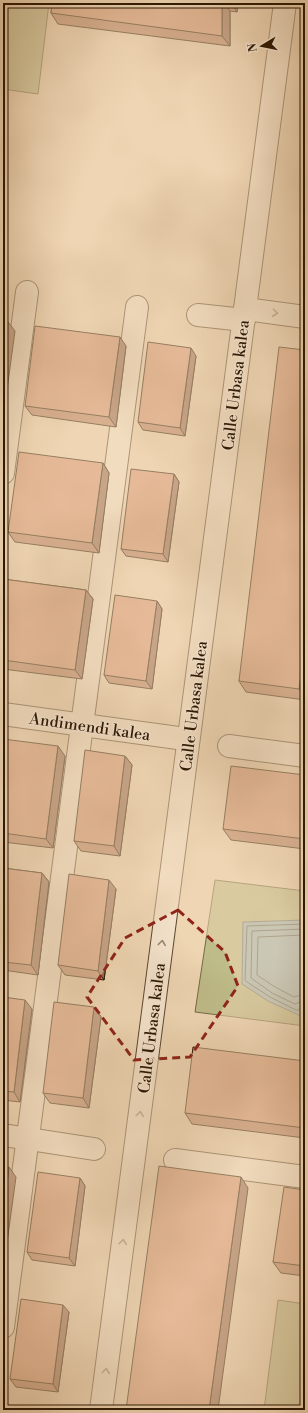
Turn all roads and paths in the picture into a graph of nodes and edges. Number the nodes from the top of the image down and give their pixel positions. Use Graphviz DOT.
graph roads {
  1 [pos="285,3"];
  2 [pos="27,292"];
  3 [pos="137,307"];
  4 [pos="198,315"];
  5 [pos="244,315"];
  6 [pos="305,317"];
  7 [pos="3,473"];
  8 [pos="3,714"];
  9 [pos="82,725"];
  10 [pos="178,738"];
  11 [pos="229,746"];
  12 [pos="305,756"];
  13 [pos="3,1135"];
  14 [pos="28,1138"];
  15 [pos="94,1149"];
  16 [pos="175,1160"];
  17 [pos="305,1177"];
  18 [pos="3,1327"];
  19 [pos="101,1410"];
  1 -- 5 [label="street, Calle Urbasa kalea"];
  2 -- 7 [label="street"];
  3 -- 9 [label="street"];
  4 -- 5 [label="street"];
  5 -- 6 [label="street, one-way"];
  19 -- 5 [label="street, Calle Urbasa kalea, one-way"];
  8 -- 9 [label="street, Andimendi kalea"];
  9 -- 10 [label="street, Andimendi kalea"];
  9 -- 14 [label="street"];
  11 -- 12 [label="street"];
  13 -- 14 [label="street"];
  14 -- 15 [label="street"];
  14 -- 18 [label="street"];
  16 -- 17 [label="street"];
}
